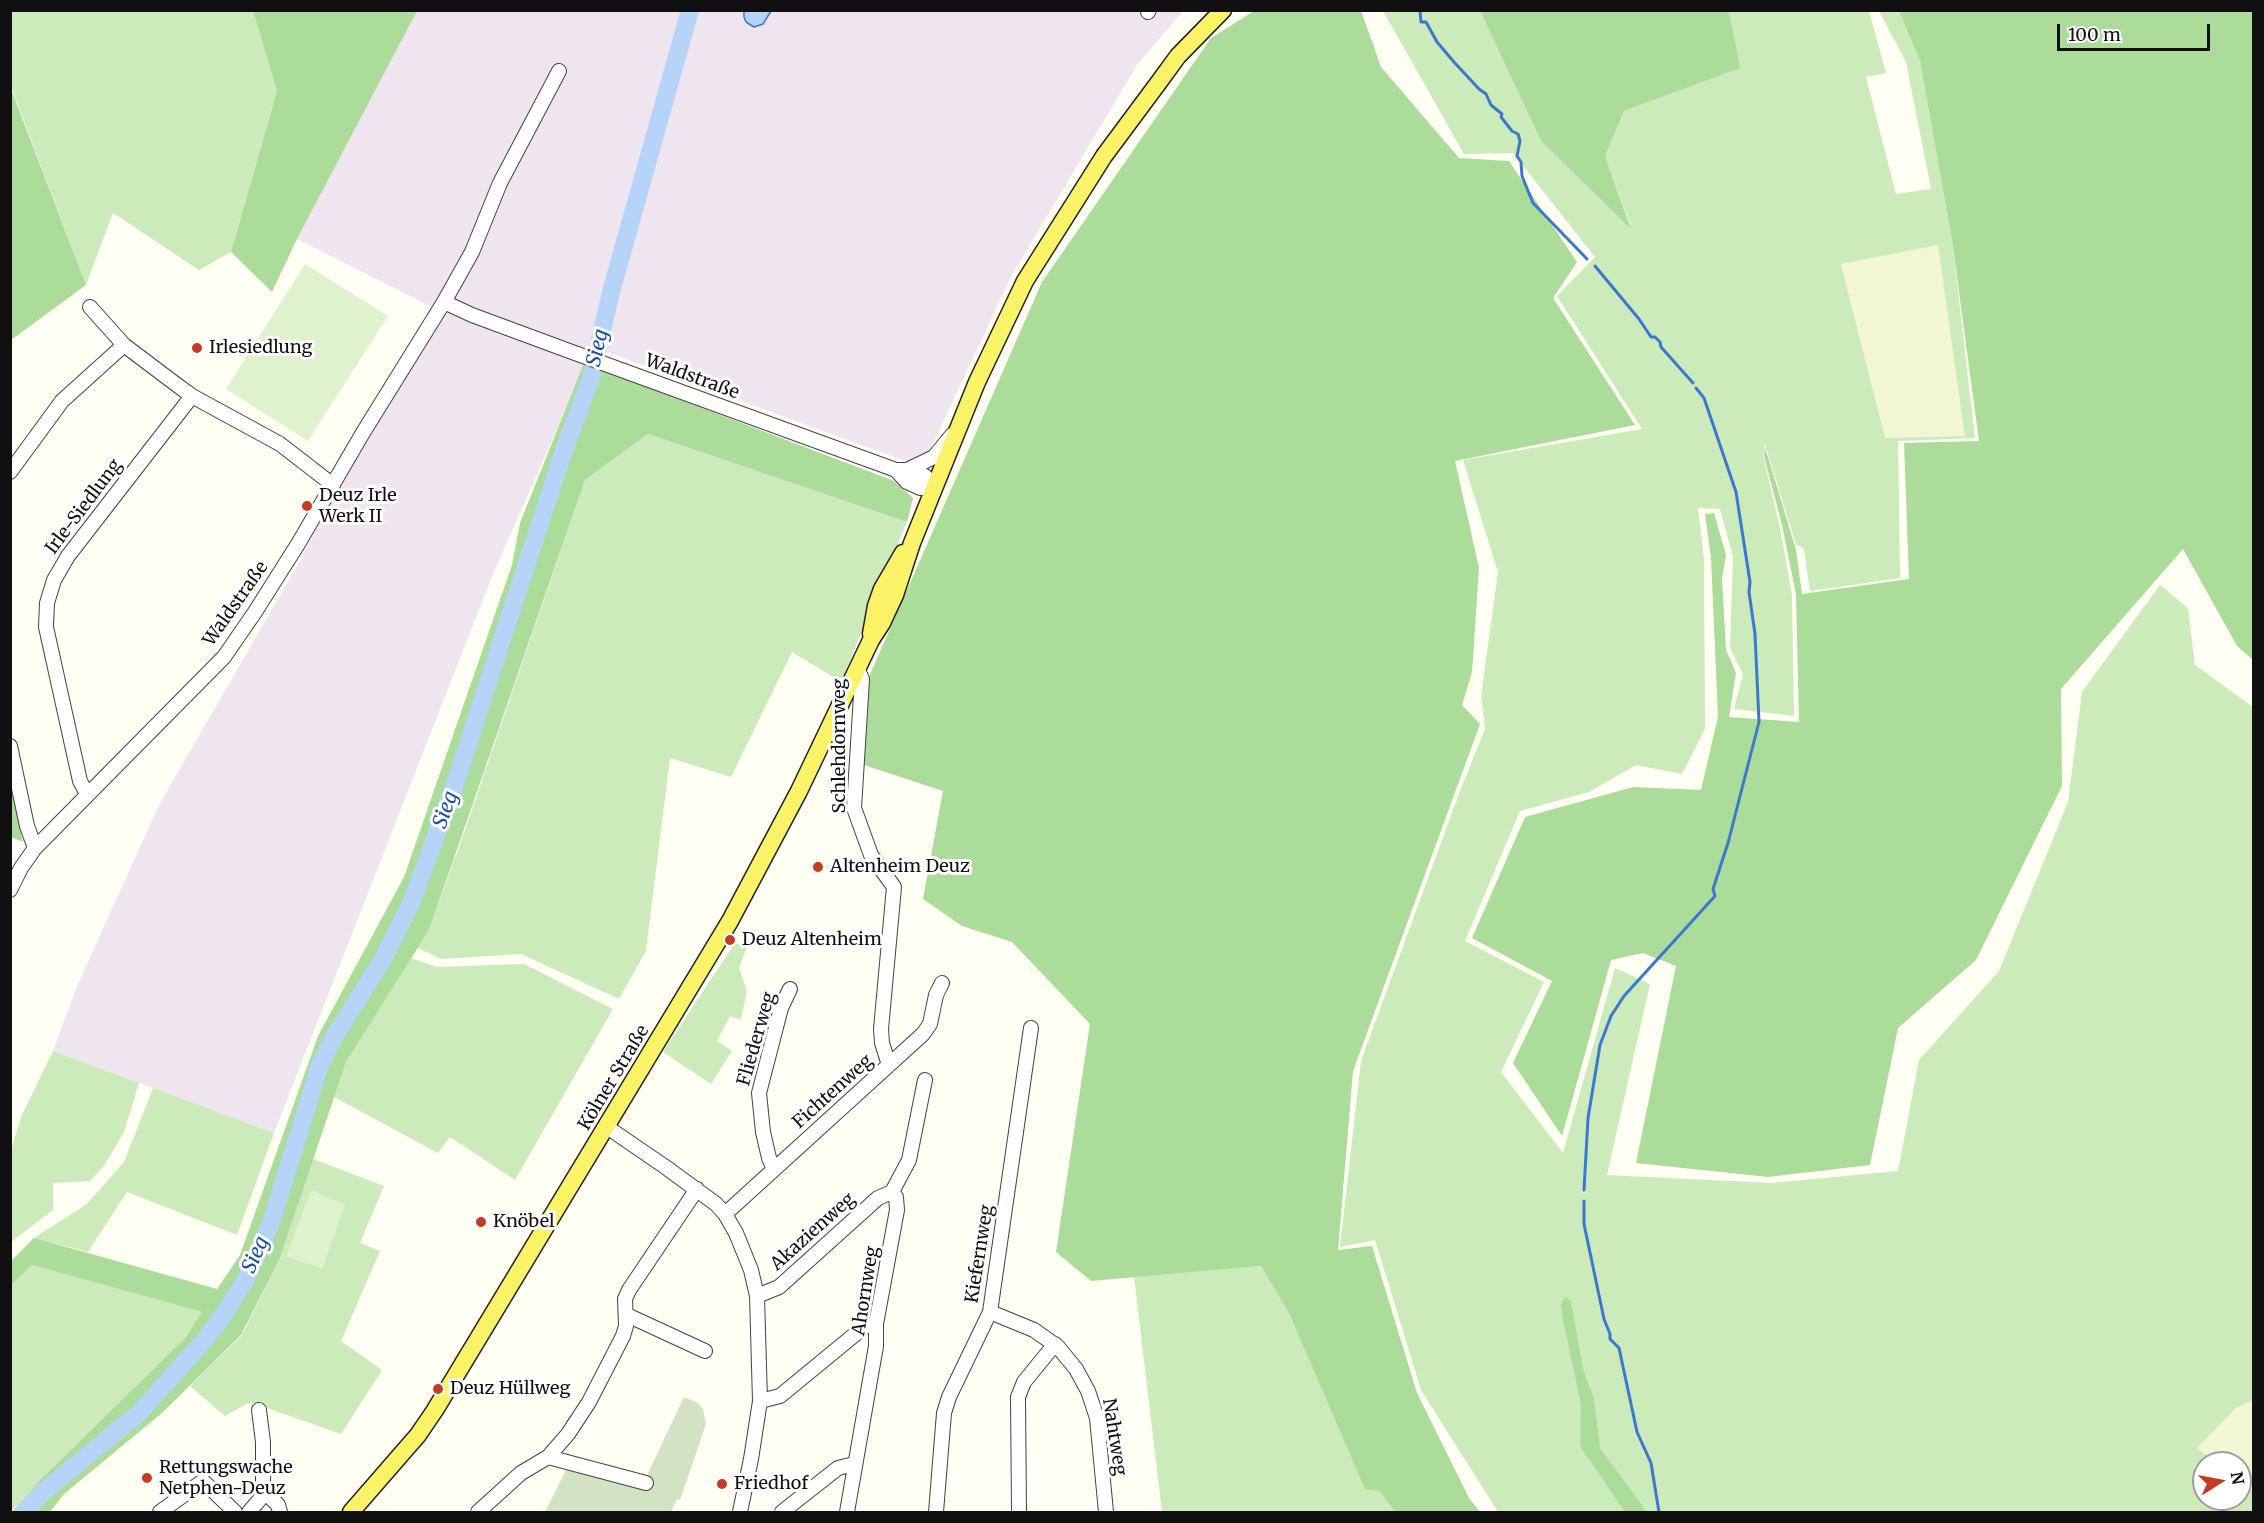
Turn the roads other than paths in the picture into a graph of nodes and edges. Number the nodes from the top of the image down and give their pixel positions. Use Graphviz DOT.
graph roads {
  1 [pos="1223,10"];
  2 [pos="559,71"];
  3 [pos="444,302"];
  4 [pos="90,307"];
  5 [pos="124,345"];
  6 [pos="192,396"];
  7 [pos="959,427"];
  8 [pos="902,470"];
  9 [pos="10,472"];
  10 [pos="333,485"];
  11 [pos="935,487"];
  12 [pos="857,668"];
  13 [pos="10,746"];
  14 [pos="87,794"];
  15 [pos="35,848"];
  16 [pos="10,890"];
  17 [pos="942,983"];
  18 [pos="790,989"];
  19 [pos="1031,1028"];
  20 [pos="889,1065"];
  21 [pos="926,1080"];
  22 [pos="607,1127"];
  23 [pos="774,1169"];
  24 [pos="697,1189"];
  25 [pos="892,1192"];
  26 [pos="725,1214"];
  27 [pos="757,1296"];
  28 [pos="990,1312"];
  29 [pos="627,1315"];
  30 [pos="876,1324"];
  31 [pos="1055,1344"];
  32 [pos="705,1351"];
  33 [pos="759,1401"];
  34 [pos="259,1410"];
  35 [pos="548,1457"];
  36 [pos="854,1464"];
  37 [pos="646,1483"];
  38 [pos="262,1490"];
  39 [pos="160,1512"];
  40 [pos="235,1512"];
  41 [pos="249,1512"];
  42 [pos="280,1512"];
  43 [pos="351,1512"];
  44 [pos="478,1512"];
  45 [pos="740,1512"];
  46 [pos="782,1512"];
  47 [pos="847,1512"];
  48 [pos="936,1512"];
  49 [pos="1018,1512"];
  50 [pos="1106,1512"];
  1 -- 7 [label="main road, Kölner Straße"];
  2 -- 3 [label="street, Waldstraße"];
  3 -- 8 [label="street, Waldstraße"];
  3 -- 10 [label="street, Waldstraße"];
  4 -- 5 [label="street"];
  5 -- 6 [label="street"];
  5 -- 9 [label="street"];
  6 -- 10 [label="street"];
  6 -- 14 [label="street, Irle-Siedlung"];
  7 -- 8 [label="street"];
  7 -- 11 [label="main road, Kölner Straße"];
  8 -- 11 [label="street, Waldstraße"];
  10 -- 14 [label="street, Waldstraße"];
  11 -- 12 [label="main road, Kölner Straße"];
  12 -- 20 [label="street, Schlehdornweg"];
  12 -- 22 [label="main road, Kölner Straße"];
  13 -- 15 [label="street"];
  14 -- 15 [label="street, Waldstraße"];
  15 -- 16 [label="street, Waldstraße"];
  17 -- 20 [label="street, Fichtenweg"];
  18 -- 23 [label="street, Fliederweg"];
  19 -- 28 [label="street, Kiefernweg"];
  20 -- 23 [label="street, Fichtenweg"];
  21 -- 25 [label="street"];
  22 -- 24 [label="street"];
  22 -- 43 [label="main road, Kölner Straße"];
  23 -- 26 [label="street, Fichtenweg"];
  24 -- 26 [label="street"];
  24 -- 29 [label="street"];
  25 -- 27 [label="street, Akazienweg"];
  25 -- 30 [label="street, Ahornweg"];
  26 -- 27 [label="street"];
  27 -- 33 [label="street"];
  28 -- 31 [label="street, Nahtweg"];
  28 -- 48 [label="street, Kiefernweg"];
  29 -- 32 [label="street"];
  29 -- 35 [label="street"];
  30 -- 33 [label="street"];
  30 -- 36 [label="street, Ahornweg"];
  31 -- 49 [label="street"];
  31 -- 50 [label="street, Nahtweg"];
  33 -- 45 [label="street"];
  34 -- 38 [label="street"];
  35 -- 37 [label="street"];
  35 -- 44 [label="street"];
  36 -- 46 [label="street"];
  36 -- 47 [label="street, Ahornweg"];
  38 -- 41 [label="street"];
  38 -- 42 [label="street"];
  39 -- 40 [label="street"];
}
